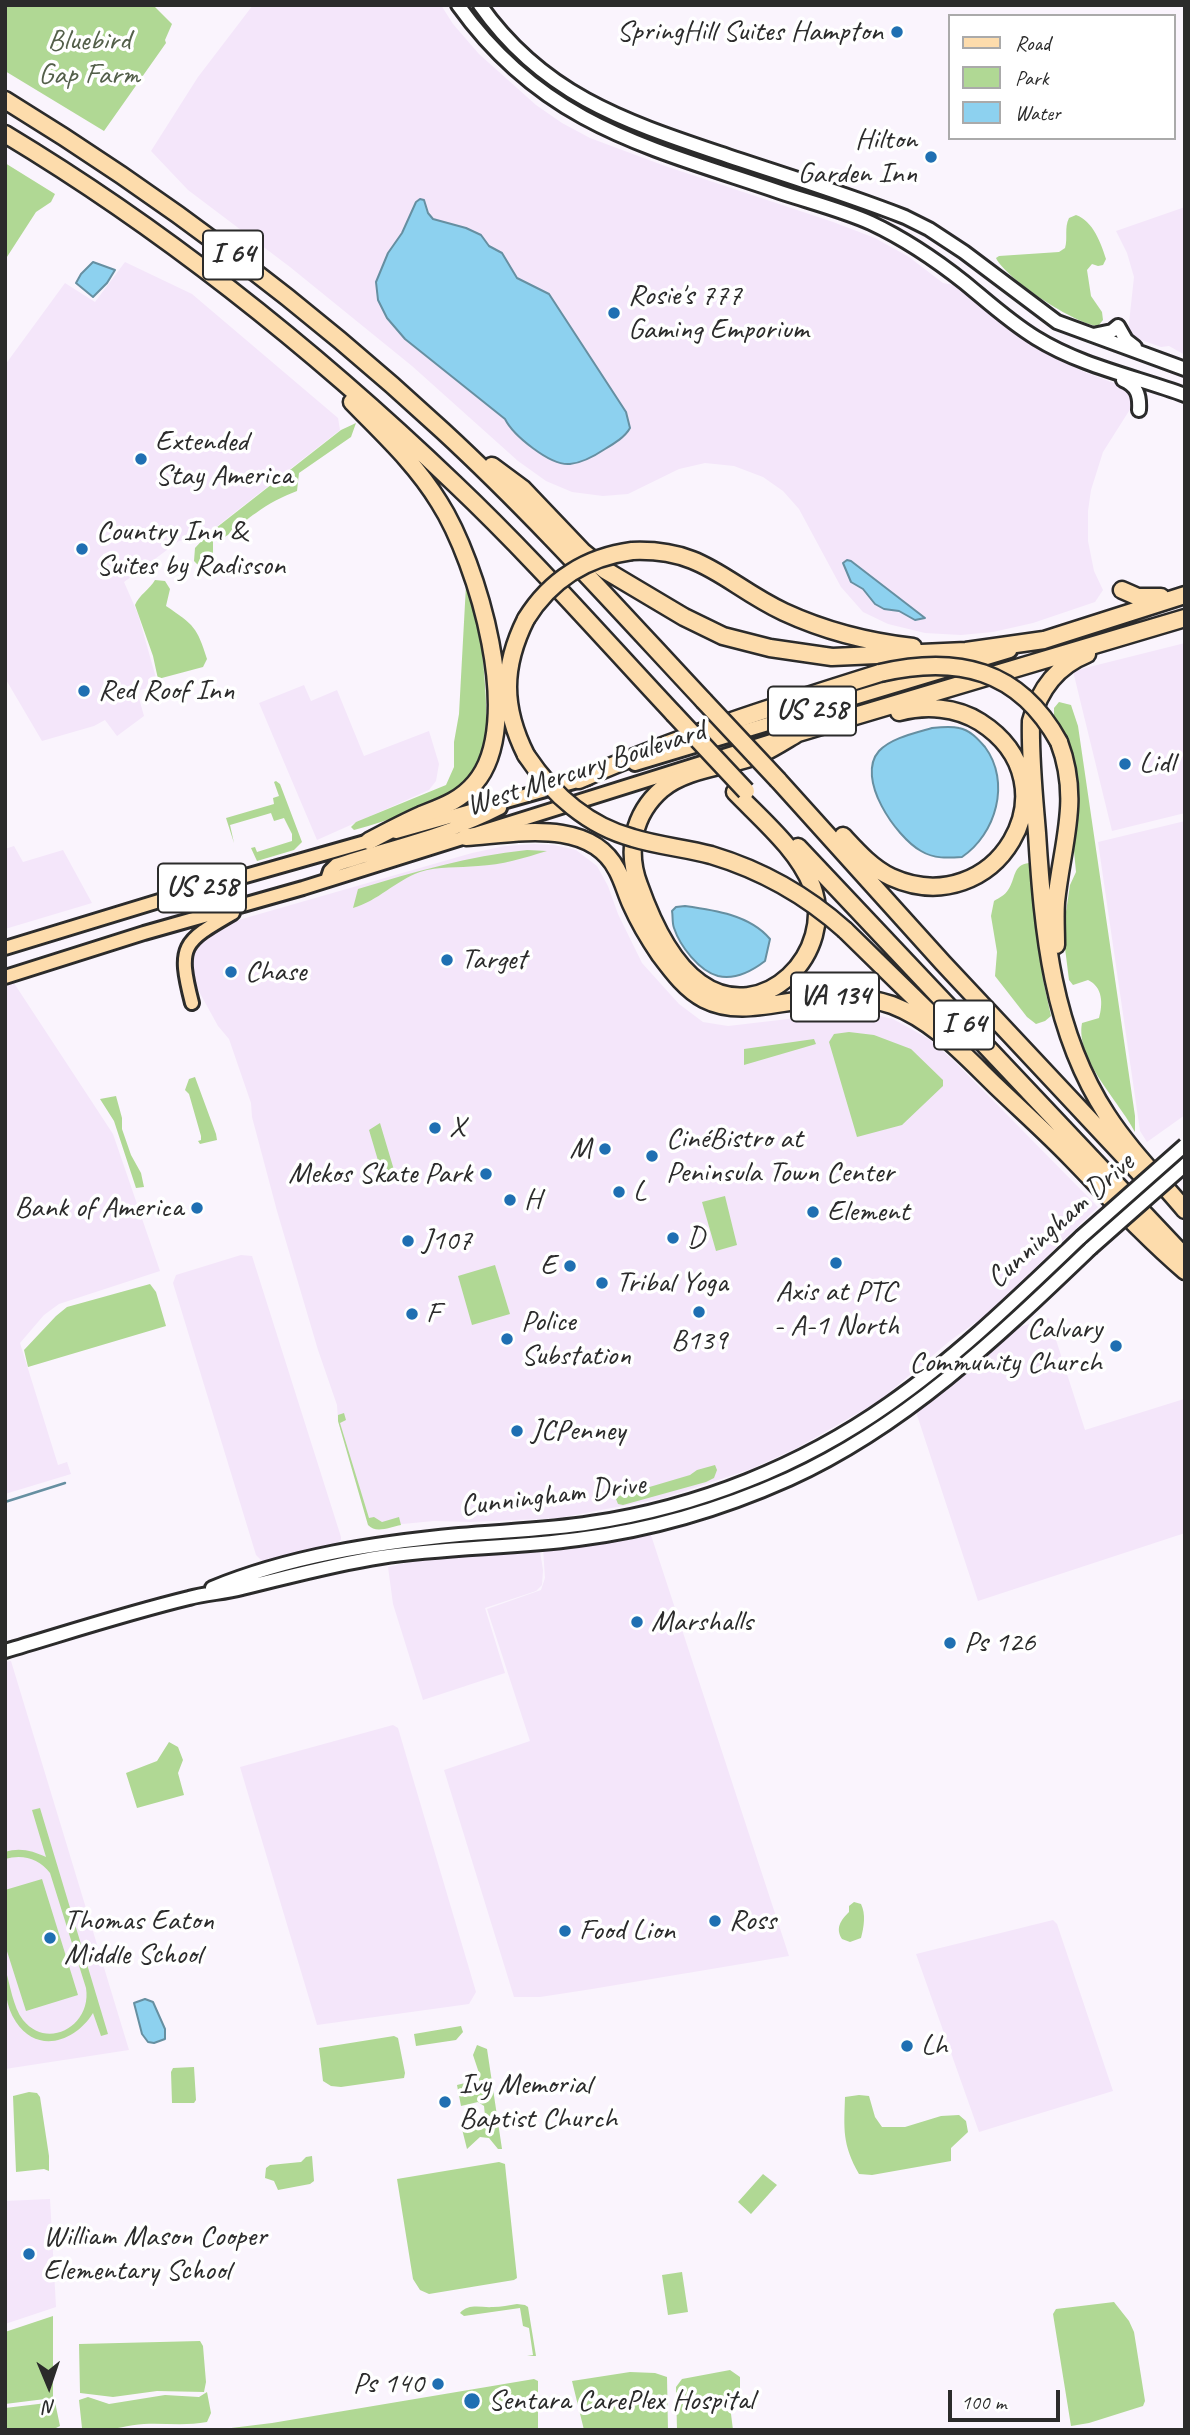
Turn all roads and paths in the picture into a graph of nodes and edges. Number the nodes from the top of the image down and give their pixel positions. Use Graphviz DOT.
graph roads {
  1 [pos="458,5"];
  2 [pos="480,5"];
  3 [pos="5,100"];
  4 [pos="5,134"];
  5 [pos="290,337"];
  6 [pos="1092,363"];
  7 [pos="1185,369"];
  8 [pos="1185,395"];
  9 [pos="1139,410"];
  10 [pos="444,432"];
  11 [pos="1122,590"];
  12 [pos="1181,596"];
  13 [pos="1127,613"];
  14 [pos="1185,618"];
  15 [pos="1141,631"];
  16 [pos="1044,640"];
  17 [pos="991,646"];
  18 [pos="999,672"];
  19 [pos="844,719"];
  20 [pos="798,733"];
  21 [pos="579,780"];
  22 [pos="741,792"];
  23 [pos="524,795"];
  24 [pos="808,813"];
  25 [pos="466,837"];
  26 [pos="369,841"];
  27 [pos="327,880"];
  28 [pos="251,902"];
  29 [pos="5,948"];
  30 [pos="5,977"];
  31 [pos="192,1003"];
  32 [pos="1063,1017"];
  33 [pos="1185,1145"];
  34 [pos="1069,1156"];
  35 [pos="1185,1165"];
  36 [pos="1185,1210"];
  37 [pos="1185,1222"];
  38 [pos="1185,1257"];
  39 [pos="1185,1271"];
  40 [pos="192,1597"];
  41 [pos="5,1651"];
  1 -- 6 [label="main road"];
  2 -- 7 [label="main road"];
  3 -- 10 [label="highway, I 64"];
  4 -- 5 [label="highway, I 64"];
  5 -- 22 [label="highway, I 64, bridge"];
  5 -- 26 [label="highway"];
  6 -- 8 [label="main road"];
  6 -- 9 [label="main road"];
  10 -- 17 [label="highway"];
  10 -- 24 [label="highway, I 64, bridge"];
  11 -- 12 [label="highway"];
  12 -- 13 [label="highway, West Mercury Boulevard / US 258"];
  13 -- 16 [label="highway, West Mercury Boulevard / US 258"];
  13 -- 18 [label="highway"];
  14 -- 15 [label="highway, West Mercury Boulevard / US 258"];
  15 -- 18 [label="highway, West Mercury Boulevard / US 258"];
  15 -- 32 [label="highway"];
  16 -- 17 [label="highway"];
  16 -- 21 [label="main road, West Mercury Boulevard / US 258"];
  17 -- 34 [label="highway, bridge"];
  18 -- 19 [label="highway, West Mercury Boulevard / US 258"];
  19 -- 20 [label="highway, West Mercury Boulevard / US 258"];
  19 -- 24 [label="highway"];
  20 -- 22 [label="highway"];
  20 -- 25 [label="main road, West Mercury Boulevard / US 258"];
  21 -- 23 [label="main road, West Mercury Boulevard / US 258"];
  21 -- 32 [label="highway, bridge"];
  22 -- 38 [label="highway, I 64"];
  23 -- 26 [label="main road, West Mercury Boulevard / US 258"];
  23 -- 27 [label="main road"];
  24 -- 37 [label="highway, I 64"];
  25 -- 27 [label="main road, West Mercury Boulevard / US 258"];
  25 -- 34 [label="highway, VA 134"];
  26 -- 29 [label="main road, West Mercury Boulevard / US 258"];
  27 -- 28 [label="main road, West Mercury Boulevard / US 258"];
  28 -- 30 [label="main road, West Mercury Boulevard / US 258"];
  28 -- 31 [label="main road"];
  32 -- 36 [label="highway"];
  33 -- 40 [label="main road, Cunningham Drive, bridge"];
  34 -- 39 [label="highway, VA 134"];
  35 -- 40 [label="main road, Cunningham Drive, bridge"];
  40 -- 41 [label="main road, Cunningham Drive"];
}
